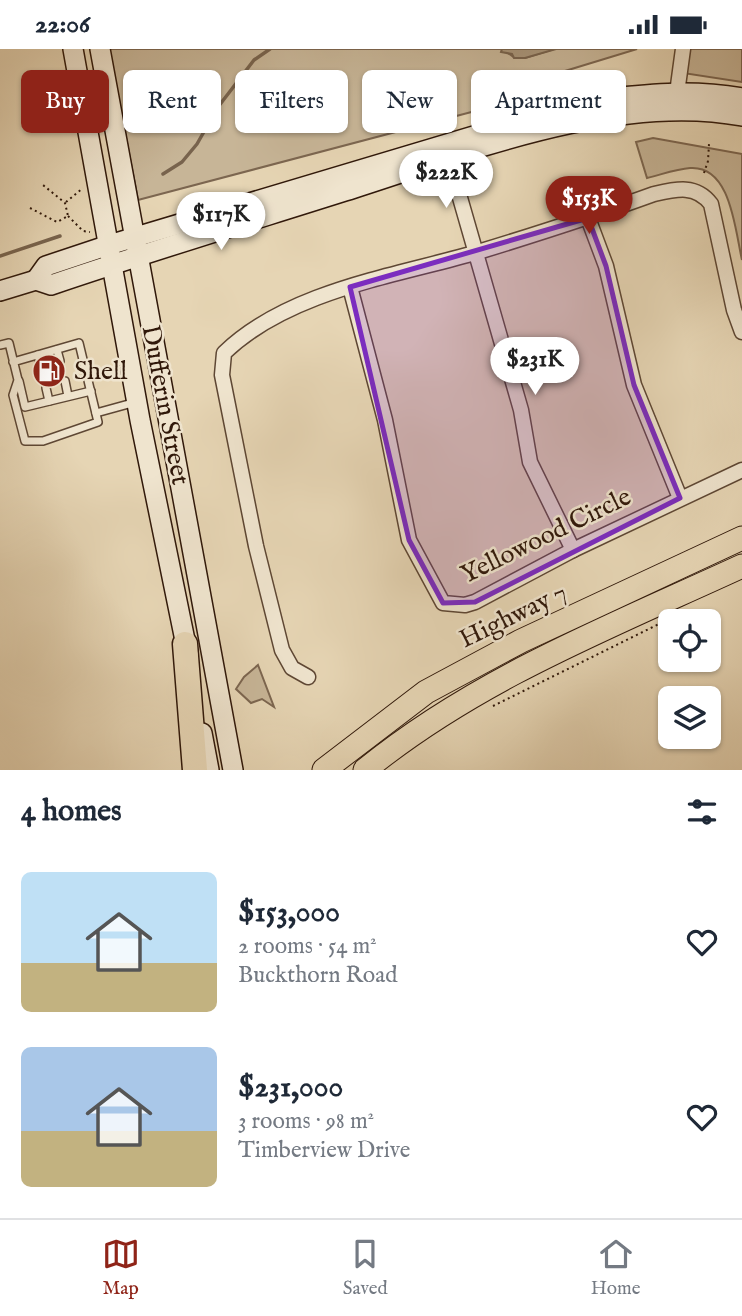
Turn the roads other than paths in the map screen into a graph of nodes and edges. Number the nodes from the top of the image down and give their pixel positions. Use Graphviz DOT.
graph roads {
  1 [pos="73,49"];
  2 [pos="100,49"];
  3 [pos="683,49"];
  4 [pos="677,93"];
  5 [pos="742,98"];
  6 [pos="742,116"];
  7 [pos="447,151"];
  8 [pos="588,218"];
  9 [pos="137,248"];
  10 [pos="477,252"];
  11 [pos="111,255"];
  12 [pos="350,287"];
  13 [pos="0,291"];
  14 [pos="742,332"];
  15 [pos="0,345"];
  16 [pos="57,349"];
  17 [pos="38,355"];
  18 [pos="60,361"];
  19 [pos="13,362"];
  20 [pos="41,367"];
  21 [pos="18,380"];
  22 [pos="65,381"];
  23 [pos="46,388"];
  24 [pos="91,391"];
  25 [pos="68,396"];
  26 [pos="49,401"];
  27 [pos="137,402"];
  28 [pos="96,413"];
  29 [pos="742,470"];
  30 [pos="680,498"];
  31 [pos="742,538"];
  32 [pos="573,550"];
  33 [pos="742,566"];
  34 [pos="186,644"];
  35 [pos="308,677"];
  36 [pos="195,770"];
  37 [pos="209,770"];
  38 [pos="233,770"];
  39 [pos="324,770"];
  40 [pos="365,770"];
  1 -- 11 [label="main road, Dufferin Street"];
  2 -- 9 [label="main road, Dufferin Street"];
  3 -- 4 [label="street"];
  4 -- 5 [label="main road"];
  4 -- 7 [label="main road"];
  6 -- 7 [label="main road"];
  7 -- 9 [label="main road"];
  7 -- 10 [label="street"];
  8 -- 10 [label="street"];
  8 -- 14 [label="street"];
  8 -- 30 [label="street"];
  9 -- 11 [label="main road"];
  9 -- 38 [label="main road, Dufferin Street"];
  10 -- 12 [label="street"];
  10 -- 32 [label="street"];
  11 -- 13 [label="main road"];
  11 -- 27 [label="main road, Dufferin Street"];
  12 -- 32 [label="street, Yellowood Circle"];
  12 -- 35 [label="street"];
  15 -- 19 [label="lane"];
  16 -- 17 [label="lane"];
  16 -- 18 [label="lane"];
  16 -- 24 [label="lane"];
  17 -- 19 [label="lane"];
  17 -- 20 [label="lane"];
  19 -- 21 [label="lane"];
  21 -- 26 [label="lane"];
  21 -- 28 [label="lane"];
  22 -- 25 [label="lane"];
  23 -- 26 [label="lane"];
  24 -- 25 [label="lane"];
  24 -- 28 [label="lane"];
  25 -- 26 [label="lane"];
  27 -- 28 [label="lane"];
  27 -- 34 [label="main road, Dufferin Street"];
  29 -- 30 [label="street, Yellowood Circle"];
  30 -- 32 [label="street, Yellowood Circle"];
  31 -- 39 [label="main road, Highway 7"];
  33 -- 40 [label="main road, Highway 7"];
  34 -- 36 [label="highway"];
  34 -- 37 [label="main road, Dufferin Street"];
}
